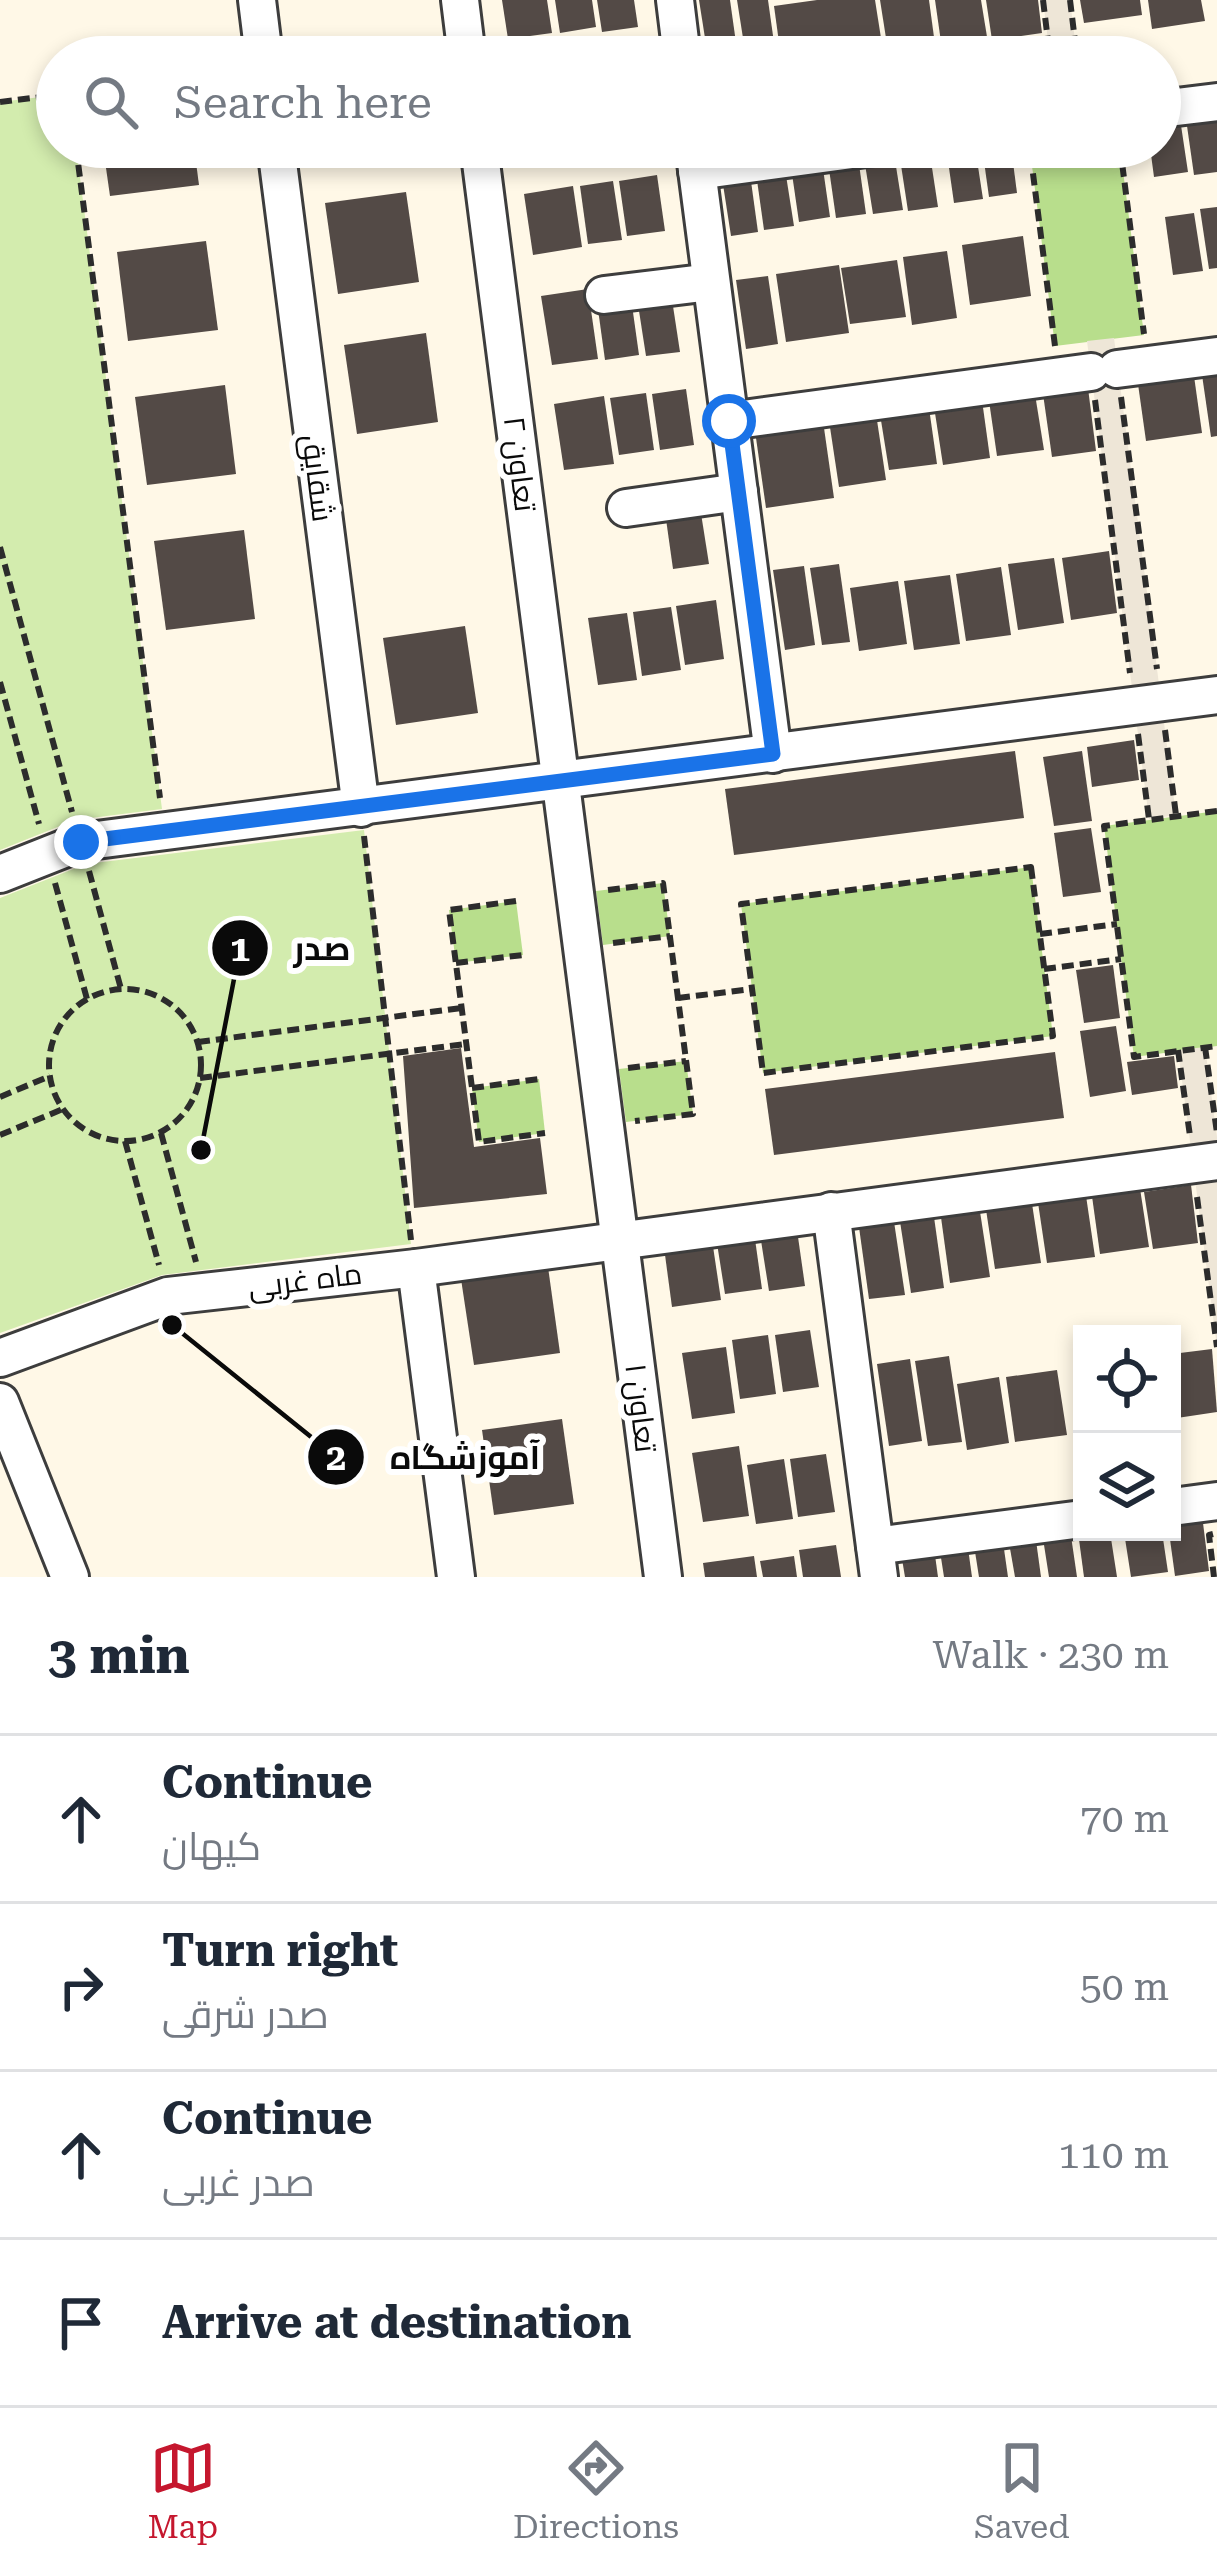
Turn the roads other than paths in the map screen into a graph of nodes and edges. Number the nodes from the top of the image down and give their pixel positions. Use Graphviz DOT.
graph roads {
  1 [pos="256,0"];
  2 [pos="460,0"];
  3 [pos="674,0"];
  4 [pos="261,36"];
  5 [pos="464,36"];
  6 [pos="679,36"];
  7 [pos="1217,102"];
  8 [pos="1181,106"];
  9 [pos="279,168"];
  10 [pos="482,168"];
  11 [pos="696,168"];
  12 [pos="711,282"];
  13 [pos="604,295"];
  14 [pos="1217,356"];
  15 [pos="729,421"];
  16 [pos="739,492"];
  17 [pos="626,508"];
  18 [pos="1217,695"];
  19 [pos="773,754"];
  20 [pos="560,780"];
  21 [pos="363,819"];
  22 [pos="0,874"];
  23 [pos="1217,1160"];
  24 [pos="831,1211"];
  25 [pos="619,1238"];
  26 [pos="414,1256"];
  27 [pos="0,1358"];
  28 [pos="0,1402"];
  29 [pos="1217,1501"];
  30 [pos="1181,1506"];
  31 [pos="1073,1521"];
  32 [pos="877,1561"];
  33 [pos="70,1577"];
  34 [pos="456,1577"];
  35 [pos="663,1577"];
  1 -- 4 [label="street"];
  2 -- 5 [label="street"];
  3 -- 6 [label="street"];
  7 -- 8 [label="street"];
  9 -- 21 [label="street, شقایق"];
  10 -- 20 [label="street, تعاون ۲"];
  11 -- 12 [label="street"];
  12 -- 13 [label="street"];
  12 -- 15 [label="street"];
  14 -- 15 [label="street"];
  15 -- 16 [label="street"];
  16 -- 17 [label="street"];
  16 -- 19 [label="street"];
  18 -- 19 [label="street"];
  19 -- 20 [label="street"];
  20 -- 21 [label="street"];
  20 -- 25 [label="street, تعاون ۲"];
  21 -- 22 [label="street"];
  23 -- 24 [label="street, ماه غربی"];
  24 -- 25 [label="street, ماه غربی"];
  24 -- 32 [label="street"];
  25 -- 26 [label="street, ماه غربی"];
  25 -- 35 [label="street, تعاون ۱"];
  26 -- 27 [label="street, ماه غربی"];
  26 -- 34 [label="street"];
  28 -- 33 [label="street"];
  29 -- 30 [label="street"];
  31 -- 32 [label="street"];
}
